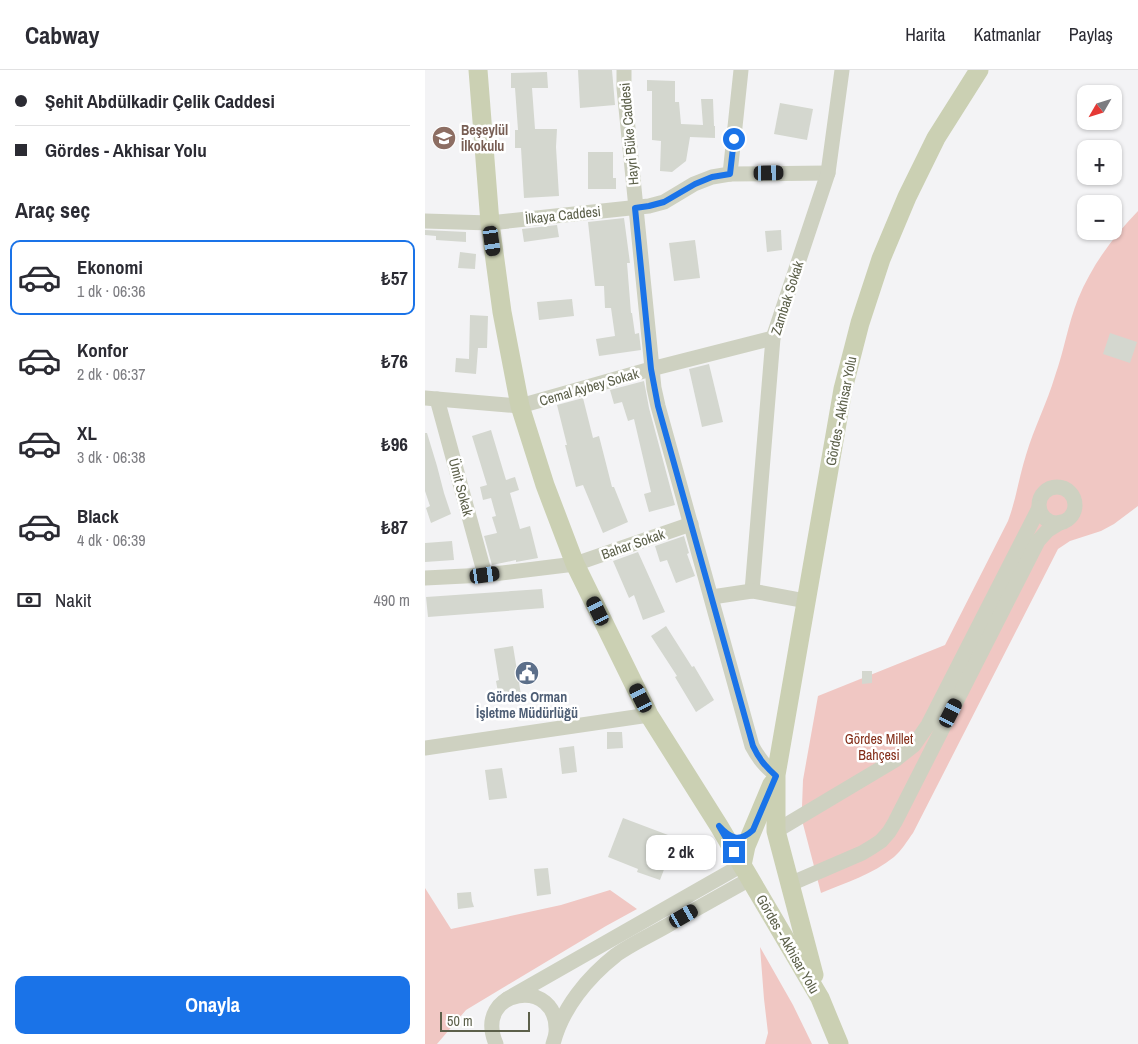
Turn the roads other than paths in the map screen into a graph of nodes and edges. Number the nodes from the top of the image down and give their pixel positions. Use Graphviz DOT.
graph roads {
  1 [pos="478,70"];
  2 [pos="624,70"];
  3 [pos="741,70"];
  4 [pos="842,70"];
  5 [pos="979,70"];
  6 [pos="828,173"];
  7 [pos="730,174"];
  8 [pos="635,208"];
  9 [pos="425,221"];
  10 [pos="490,223"];
  11 [pos="773,338"];
  12 [pos="651,369"];
  13 [pos="431,399"];
  14 [pos="520,406"];
  15 [pos="1039,508"];
  16 [pos="1061,522"];
  17 [pos="691,524"];
  18 [pos="575,564"];
  19 [pos="485,575"];
  20 [pos="425,578"];
  21 [pos="752,591"];
  22 [pos="712,597"];
  23 [pos="806,601"];
  24 [pos="649,715"];
  25 [pos="425,748"];
  26 [pos="895,760"];
  27 [pos="776,776"];
  28 [pos="916,781"];
  29 [pos="719,826"];
  30 [pos="753,830"];
  31 [pos="776,831"];
  32 [pos="749,878"];
  33 [pos="790,884"];
  34 [pos="820,998"];
  35 [pos="507,999"];
  36 [pos="553,1041"];
  37 [pos="496,1044"];
  38 [pos="839,1044"];
  1 -- 10 [label="main road, Gördes - Akhisar Yolu"];
  2 -- 8 [label="street, Hayri Büke Caddesi"];
  3 -- 7 [label="street"];
  4 -- 6 [label="street, Zambak Sokak"];
  5 -- 23 [label="main road, Gördes - Akhisar Yolu"];
  6 -- 7 [label="street, İlkaya Caddesi"];
  6 -- 11 [label="street, Zambak Sokak"];
  7 -- 8 [label="street, İlkaya Caddesi"];
  8 -- 10 [label="street, İlkaya Caddesi"];
  8 -- 12 [label="street, Hayri Büke Caddesi"];
  9 -- 10 [label="street, İlkaya Caddesi"];
  10 -- 14 [label="main road, Gördes - Akhisar Yolu"];
  11 -- 12 [label="street, Cemal Aybey Sokak"];
  11 -- 21 [label="street, Zambak Sokak"];
  12 -- 14 [label="street, Cemal Aybey Sokak"];
  12 -- 17 [label="street, Hayri Büke Caddesi"];
  13 -- 14 [label="street"];
  13 -- 19 [label="street, Ümit Sokak"];
  14 -- 18 [label="main road, Gördes - Akhisar Yolu"];
  15 -- 16 [label="street"];
  15 -- 16 [label="street"];
  15 -- 26 [label="street"];
  16 -- 28 [label="street"];
  17 -- 18 [label="street, Bahar Sokak"];
  17 -- 22 [label="street, Hayri Büke Caddesi"];
  18 -- 19 [label="street, Bahar Sokak"];
  18 -- 24 [label="main road, Gördes - Akhisar Yolu"];
  19 -- 20 [label="street, Bahar Sokak"];
  21 -- 22 [label="street"];
  21 -- 23 [label="street"];
  22 -- 27 [label="street, Hayri Büke Caddesi"];
  23 -- 27 [label="main road, Gördes - Akhisar Yolu"];
  24 -- 25 [label="street"];
  24 -- 29 [label="main road, Gördes - Akhisar Yolu"];
  26 -- 28 [label="street"];
  26 -- 31 [label="street"];
  27 -- 30 [label="main road, Gördes - Akhisar Yolu"];
  27 -- 31 [label="main road, Gördes - Akhisar Yolu"];
  28 -- 33 [label="street"];
  29 -- 30 [label="main road"];
  29 -- 32 [label="main road, Gördes - Akhisar Yolu"];
  30 -- 31 [label="main road"];
  30 -- 32 [label="main road, Gördes - Akhisar Yolu"];
  31 -- 33 [label="main road, Gördes - Akhisar Yolu"];
  32 -- 33 [label="main road, Gördes - Akhisar Yolu"];
  32 -- 34 [label="main road, Gördes - Akhisar Yolu"];
  32 -- 35 [label="street"];
  32 -- 36 [label="street"];
  33 -- 34 [label="main road, Gördes - Akhisar Yolu"];
  34 -- 38 [label="main road, Gördes - Akhisar Yolu"];
  35 -- 36 [label="street"];
  35 -- 37 [label="street"];
}
